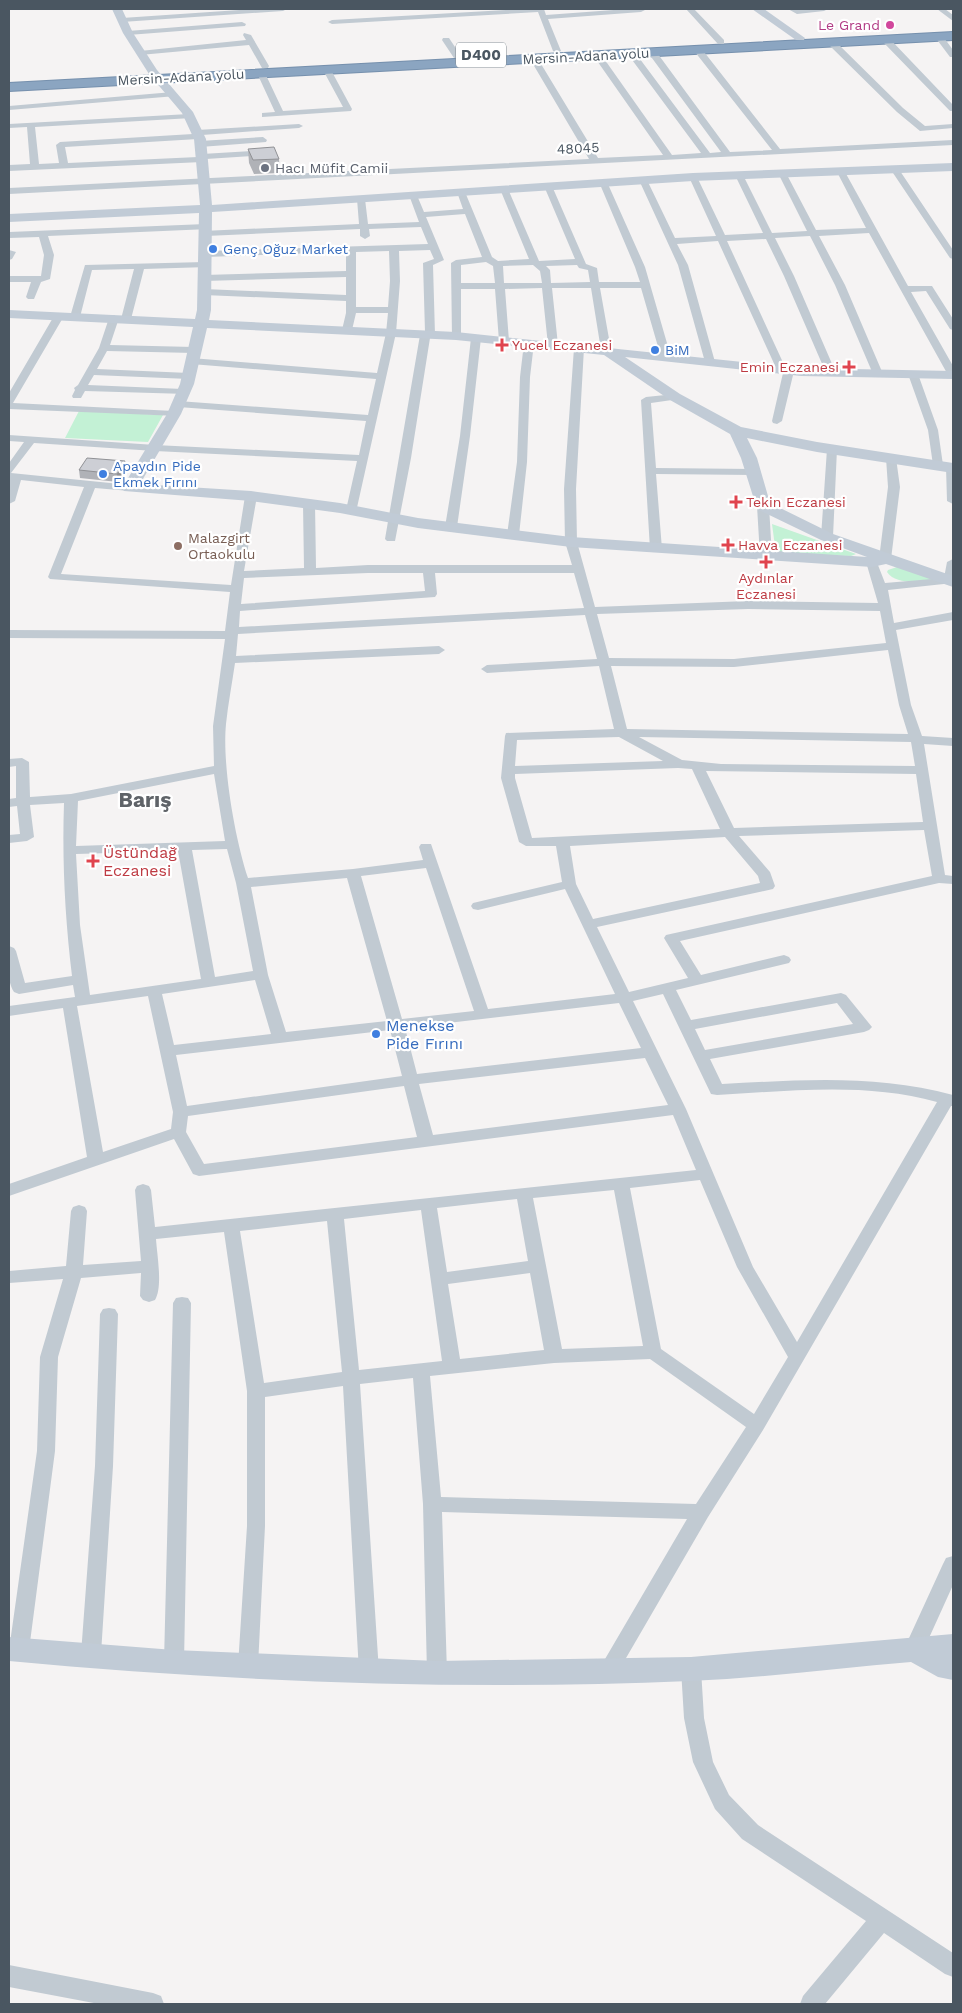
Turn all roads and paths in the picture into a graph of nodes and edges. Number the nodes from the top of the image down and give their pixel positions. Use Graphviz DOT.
graph roads {
  1 [pos="117,9"];
  2 [pos="262,9"];
  3 [pos="283,9"];
  4 [pos="690,9"];
  5 [pos="757,9"];
  6 [pos="792,9"];
  7 [pos="824,9"];
  8 [pos="941,9"];
  9 [pos="640,10"];
  10 [pos="177,12"];
  11 [pos="235,12"];
  12 [pos="541,12"];
  13 [pos="953,19"];
  14 [pos="332,22"];
  15 [pos="242,24"];
  16 [pos="953,30"];
  17 [pos="130,32"];
  18 [pos="246,32"];
  19 [pos="199,36"];
  20 [pos="946,37"];
  21 [pos="800,38"];
  22 [pos="446,40"];
  23 [pos="886,40"];
  24 [pos="251,42"];
  25 [pos="721,42"];
  26 [pos="832,43"];
  27 [pos="698,50"];
  28 [pos="556,51"];
  29 [pos="140,52"];
  30 [pos="652,52"];
  31 [pos="631,54"];
  32 [pos="597,55"];
  33 [pos="953,55"];
  34 [pos="457,56"];
  35 [pos="534,59"];
  36 [pos="263,70"];
  37 [pos="327,70"];
  38 [pos="156,75"];
  39 [pos="9,80"];
  40 [pos="9,87"];
  41 [pos="173,94"];
  42 [pos="9,108"];
  43 [pos="953,109"];
  44 [pos="280,114"];
  45 [pos="265,115"];
  46 [pos="31,125"];
  47 [pos="9,126"];
  48 [pos="299,126"];
  49 [pos="953,126"];
  50 [pos="195,130"];
  51 [pos="43,132"];
  52 [pos="263,140"];
  53 [pos="953,143"];
  54 [pos="271,152"];
  55 [pos="778,152"];
  56 [pos="727,154"];
  57 [pos="707,155"];
  58 [pos="669,157"];
  59 [pos="202,158"];
  60 [pos="595,161"];
  61 [pos="64,166"];
  62 [pos="36,167"];
  63 [pos="953,167"];
  64 [pos="9,168"];
  65 [pos="894,170"];
  66 [pos="841,172"];
  67 [pos="782,173"];
  68 [pos="739,175"];
  69 [pos="693,177"];
  70 [pos="48,178"];
  71 [pos="643,180"];
  72 [pos="205,181"];
  73 [pos="603,182"];
  74 [pos="548,186"];
  75 [pos="504,189"];
  76 [pos="9,191"];
  77 [pos="461,192"];
  78 [pos="413,195"];
  79 [pos="361,199"];
  80 [pos="206,207"];
  81 [pos="468,211"];
  82 [pos="421,215"];
  83 [pos="9,217"];
  84 [pos="425,224"];
  85 [pos="364,227"];
  86 [pos="206,230"];
  87 [pos="872,230"];
  88 [pos="813,232"];
  89 [pos="43,233"];
  90 [pos="9,235"];
  91 [pos="769,235"];
  92 [pos="722,238"];
  93 [pos="673,241"];
  94 [pos="434,247"];
  95 [pos="394,248"];
  96 [pos="367,249"];
  97 [pos="351,250"];
  98 [pos="953,255"];
  99 [pos="492,261"];
  100 [pos="580,262"];
  101 [pos="537,263"];
  102 [pos="140,266"];
  103 [pos="205,272"];
  104 [pos="350,274"];
  105 [pos="9,279"];
  106 [pos="37,279"];
  107 [pos="645,285"];
  108 [pos="456,286"];
  109 [pos="499,286"];
  110 [pos="547,286"];
  111 [pos="595,286"];
  112 [pos="905,288"];
  113 [pos="31,298"];
  114 [pos="349,298"];
  115 [pos="350,310"];
  116 [pos="392,310"];
  117 [pos="9,314"];
  118 [pos="59,316"];
  119 [pos="75,317"];
  120 [pos="120,319"];
  121 [pos="199,322"];
  122 [pos="953,327"];
  123 [pos="347,330"];
  124 [pos="391,333"];
  125 [pos="427,335"];
  126 [pos="456,336"];
  127 [pos="476,338"];
  128 [pos="504,341"];
  129 [pos="529,343"];
  130 [pos="553,345"];
  131 [pos="104,348"];
  132 [pos="579,348"];
  133 [pos="606,350"];
  134 [pos="193,355"];
  135 [pos="666,357"];
  136 [pos="710,362"];
  137 [pos="786,370"];
  138 [pos="89,372"];
  139 [pos="831,373"];
  140 [pos="878,374"];
  141 [pos="913,374"];
  142 [pos="953,375"];
  143 [pos="189,376"];
  144 [pos="381,376"];
  145 [pos="80,388"];
  146 [pos="675,397"];
  147 [pos="9,401"];
  148 [pos="179,403"];
  149 [pos="9,406"];
  150 [pos="72,410"];
  151 [pos="372,418"];
  152 [pos="777,421"];
  153 [pos="736,431"];
  154 [pos="9,438"];
  155 [pos="30,440"];
  156 [pos="155,448"];
  157 [pos="832,449"];
  158 [pos="363,458"];
  159 [pos="891,458"];
  160 [pos="948,467"];
  161 [pos="650,471"];
  162 [pos="753,472"];
  163 [pos="11,474"];
  164 [pos="91,484"];
  165 [pos="130,488"];
  166 [pos="251,496"];
  167 [pos="9,501"];
  168 [pos="953,501"];
  169 [pos="309,504"];
  170 [pos="763,506"];
  171 [pos="352,510"];
  172 [pos="394,518"];
  173 [pos="451,527"];
  174 [pos="513,535"];
  175 [pos="827,537"];
  176 [pos="391,540"];
  177 [pos="571,542"];
  178 [pos="656,548"];
  179 [pos="766,556"];
  180 [pos="878,561"];
  181 [pos="953,562"];
  182 [pos="429,569"];
  183 [pos="578,569"];
  184 [pos="310,571"];
  185 [pos="238,575"];
  186 [pos="951,582"];
  187 [pos="880,587"];
  188 [pos="237,589"];
  189 [pos="885,607"];
  190 [pos="234,608"];
  191 [pos="590,611"];
  192 [pos="953,616"];
  193 [pos="889,628"];
  194 [pos="231,633"];
  195 [pos="9,634"];
  196 [pos="893,646"];
  197 [pos="439,650"];
  198 [pos="229,660"];
  199 [pos="604,662"];
  200 [pos="487,669"];
  201 [pos="621,733"];
  202 [pos="916,739"];
  203 [pos="953,742"];
  204 [pos="9,763"];
  205 [pos="678,764"];
  206 [pos="698,766"];
  207 [pos="221,769"];
  208 [pos="509,770"];
  209 [pos="922,770"];
  210 [pos="71,798"];
  211 [pos="23,802"];
  212 [pos="9,803"];
  213 [pos="930,826"];
  214 [pos="729,833"];
  215 [pos="9,839"];
  216 [pos="562,842"];
  217 [pos="233,845"];
  218 [pos="184,847"];
  219 [pos="426,847"];
  220 [pos="69,850"];
  221 [pos="431,863"];
  222 [pos="353,874"];
  223 [pos="946,880"];
  224 [pos="243,884"];
  225 [pos="569,884"];
  226 [pos="478,906"];
  227 [pos="588,924"];
  228 [pos="9,951"];
  229 [pos="784,960"];
  230 [pos="260,974"];
  231 [pos="80,979"];
  232 [pos="696,979"];
  233 [pos="208,983"];
  234 [pos="667,987"];
  235 [pos="154,991"];
  236 [pos="624,998"];
  237 [pos="76,1002"];
  238 [pos="9,1011"];
  239 [pos="483,1015"];
  240 [pos="396,1024"];
  241 [pos="686,1026"];
  242 [pos="280,1037"];
  243 [pos="168,1051"];
  244 [pos="650,1052"];
  245 [pos="701,1056"];
  246 [pos="410,1080"];
  247 [pos="950,1100"];
  248 [pos="678,1109"];
  249 [pos="180,1112"];
  250 [pos="178,1132"];
  251 [pos="426,1140"];
  252 [pos="96,1160"];
  253 [pos="706,1174"];
  254 [pos="621,1185"];
  255 [pos="9,1190"];
  256 [pos="143,1190"];
  257 [pos="524,1193"];
  258 [pos="428,1203"];
  259 [pos="79,1211"];
  260 [pos="335,1215"];
  261 [pos="231,1226"];
  262 [pos="148,1234"];
  263 [pos="150,1266"];
  264 [pos="537,1266"];
  265 [pos="74,1271"];
  266 [pos="9,1277"];
  267 [pos="439,1279"];
  268 [pos="149,1296"];
  269 [pos="182,1303"];
  270 [pos="109,1314"];
  271 [pos="653,1352"];
  272 [pos="554,1356"];
  273 [pos="797,1356"];
  274 [pos="452,1368"];
  275 [pos="421,1371"];
  276 [pos="351,1378"];
  277 [pos="256,1391"];
  278 [pos="757,1424"];
  279 [pos="432,1504"];
  280 [pos="701,1512"];
  281 [pos="953,1564"];
  282 [pos="14,1649"];
  283 [pos="914,1649"];
  284 [pos="91,1654"];
  285 [pos="174,1662"];
  286 [pos="952,1665"];
  287 [pos="248,1666"];
  288 [pos="691,1669"];
  289 [pos="608,1671"];
  290 [pos="369,1672"];
  291 [pos="437,1673"];
  292 [pos="882,1919"];
  293 [pos="953,1966"];
  294 [pos="9,1976"];
  295 [pos="153,2004"];
  296 [pos="811,2004"];
  1 -- 17 [label="main road"];
  2 -- 3 [label="street"];
  2 -- 11 [label="street"];
  4 -- 25 [label="street"];
  5 -- 21 [label="main road"];
  6 -- 7 [label="street"];
  8 -- 13 [label="street"];
  9 -- 12 [label="street"];
  10 -- 11 [label="street"];
  10 -- 17 [label="street"];
  11 -- 15 [label="street"];
  11 -- 17 [label="street"];
  12 -- 14 [label="street"];
  12 -- 28 [label="street"];
  15 -- 17 [label="street"];
  15 -- 18 [label="street"];
  16 -- 21 [label="highway, Mersin-Adana yolu / D400"];
  17 -- 29 [label="main road"];
  18 -- 19 [label="street"];
  18 -- 24 [label="street"];
  20 -- 23 [label="highway, Mersin-Adana yolu / D400"];
  20 -- 33 [label="street"];
  21 -- 25 [label="highway, Mersin-Adana yolu / D400"];
  22 -- 34 [label="street"];
  23 -- 26 [label="highway, Mersin-Adana yolu / D400"];
  23 -- 43 [label="street"];
  24 -- 29 [label="street"];
  24 -- 36 [label="street"];
  25 -- 28 [label="highway, Mersin-Adana yolu / D400"];
  26 -- 27 [label="highway, Mersin-Adana yolu / D400"];
  26 -- 49 [label="street"];
  27 -- 30 [label="highway, Mersin-Adana yolu / D400"];
  27 -- 55 [label="street"];
  28 -- 34 [label="highway, Mersin-Adana yolu / D400"];
  29 -- 38 [label="main road"];
  30 -- 31 [label="highway, Mersin-Adana yolu / D400"];
  30 -- 56 [label="street"];
  31 -- 32 [label="highway, Mersin-Adana yolu / D400"];
  31 -- 57 [label="street"];
  32 -- 35 [label="highway, Mersin-Adana yolu / D400"];
  32 -- 58 [label="street"];
  34 -- 36 [label="highway, Mersin-Adana yolu / D400"];
  35 -- 37 [label="highway, Mersin-Adana yolu / D400"];
  35 -- 60 [label="street"];
  36 -- 37 [label="highway, Mersin-Adana yolu / D400"];
  36 -- 38 [label="highway, Mersin-Adana yolu / D400"];
  36 -- 44 [label="street"];
  37 -- 44 [label="street"];
  38 -- 39 [label="highway, Mersin-Adana yolu / D400"];
  38 -- 40 [label="highway, Mersin-Adana yolu / D400"];
  38 -- 41 [label="main road"];
  41 -- 42 [label="street"];
  41 -- 50 [label="main road"];
  44 -- 45 [label="street"];
  46 -- 47 [label="street"];
  46 -- 50 [label="street"];
  46 -- 62 [label="street"];
  48 -- 50 [label="street"];
  50 -- 51 [label="street"];
  50 -- 52 [label="street"];
  50 -- 59 [label="main road"];
  50 -- 61 [label="street"];
  53 -- 55 [label="street, 48045"];
  54 -- 59 [label="street"];
  55 -- 56 [label="street, 48045"];
  56 -- 57 [label="street, 48045"];
  57 -- 58 [label="street, 48045"];
  58 -- 60 [label="street, 48045"];
  59 -- 61 [label="street"];
  59 -- 72 [label="main road"];
  60 -- 72 [label="street, 48045"];
  61 -- 70 [label="street"];
  62 -- 64 [label="street"];
  62 -- 70 [label="street"];
  63 -- 65 [label="main road"];
  63 -- 67 [label="main road"];
  65 -- 66 [label="main road"];
  65 -- 98 [label="street"];
  66 -- 67 [label="main road"];
  66 -- 87 [label="street"];
  67 -- 68 [label="main road"];
  67 -- 88 [label="street"];
  68 -- 69 [label="main road"];
  68 -- 91 [label="street"];
  69 -- 71 [label="main road"];
  69 -- 92 [label="street"];
  70 -- 72 [label="street, 48045"];
  70 -- 76 [label="street"];
  71 -- 73 [label="main road"];
  71 -- 93 [label="street"];
  72 -- 80 [label="main road"];
  73 -- 74 [label="main road"];
  73 -- 107 [label="street"];
  74 -- 75 [label="main road"];
  74 -- 80 [label="main road"];
  74 -- 100 [label="street"];
  75 -- 77 [label="main road"];
  75 -- 101 [label="street"];
  77 -- 78 [label="main road"];
  77 -- 81 [label="street"];
  78 -- 79 [label="main road"];
  78 -- 82 [label="street"];
  79 -- 80 [label="main road"];
  79 -- 85 [label="street"];
  80 -- 83 [label="main road"];
  80 -- 86 [label="main road"];
  81 -- 82 [label="street"];
  81 -- 99 [label="street"];
  82 -- 84 [label="street"];
  84 -- 85 [label="street"];
  84 -- 94 [label="street"];
  85 -- 86 [label="street"];
  85 -- 96 [label="street"];
  86 -- 89 [label="street"];
  86 -- 103 [label="main road"];
  87 -- 88 [label="street"];
  87 -- 112 [label="street"];
  88 -- 91 [label="street"];
  88 -- 140 [label="street"];
  89 -- 90 [label="street"];
  89 -- 106 [label="street"];
  91 -- 92 [label="street"];
  91 -- 139 [label="street"];
  92 -- 93 [label="street"];
  92 -- 137 [label="street"];
  93 -- 136 [label="street"];
  94 -- 95 [label="street"];
  94 -- 125 [label="street"];
  95 -- 96 [label="street"];
  95 -- 116 [label="street"];
  96 -- 97 [label="street"];
  97 -- 103 [label="street"];
  97 -- 104 [label="street"];
  99 -- 101 [label="street"];
  99 -- 108 [label="street"];
  99 -- 109 [label="street"];
  100 -- 101 [label="street"];
  100 -- 111 [label="street"];
  101 -- 110 [label="street"];
  102 -- 103 [label="street"];
  102 -- 119 [label="street"];
  102 -- 120 [label="street"];
  103 -- 104 [label="street"];
  103 -- 114 [label="street"];
  103 -- 121 [label="main road"];
  104 -- 114 [label="street"];
  105 -- 106 [label="street"];
  106 -- 113 [label="street"];
  107 -- 111 [label="street"];
  107 -- 135 [label="street"];
  108 -- 109 [label="street"];
  108 -- 126 [label="street"];
  109 -- 110 [label="street"];
  109 -- 128 [label="street"];
  110 -- 111 [label="street"];
  110 -- 130 [label="street"];
  111 -- 133 [label="street"];
  112 -- 122 [label="street"];
  112 -- 142 [label="street"];
  114 -- 115 [label="street"];
  115 -- 116 [label="street"];
  115 -- 123 [label="street"];
  116 -- 124 [label="street"];
  117 -- 118 [label="main road"];
  118 -- 119 [label="main road"];
  118 -- 147 [label="street"];
  119 -- 120 [label="main road"];
  120 -- 121 [label="main road"];
  120 -- 131 [label="street"];
  121 -- 123 [label="main road"];
  121 -- 134 [label="main road"];
  123 -- 124 [label="main road"];
  124 -- 125 [label="main road"];
  124 -- 144 [label="street"];
  125 -- 126 [label="main road"];
  125 -- 172 [label="street"];
  126 -- 127 [label="main road"];
  127 -- 128 [label="main road"];
  127 -- 173 [label="street"];
  128 -- 129 [label="main road"];
  129 -- 130 [label="main road"];
  129 -- 174 [label="street"];
  130 -- 132 [label="main road"];
  131 -- 134 [label="street"];
  131 -- 138 [label="street"];
  132 -- 133 [label="main road"];
  132 -- 177 [label="street"];
  133 -- 135 [label="main road"];
  133 -- 146 [label="main road"];
  134 -- 143 [label="main road"];
  134 -- 144 [label="street"];
  135 -- 136 [label="main road"];
  136 -- 137 [label="main road"];
  137 -- 139 [label="main road"];
  137 -- 152 [label="street"];
  138 -- 143 [label="street"];
  138 -- 145 [label="street"];
  139 -- 140 [label="main road"];
  140 -- 141 [label="main road"];
  141 -- 142 [label="main road"];
  141 -- 160 [label="street"];
  143 -- 148 [label="main road"];
  144 -- 151 [label="street"];
  145 -- 148 [label="street"];
  145 -- 150 [label="street"];
  146 -- 153 [label="main road"];
  146 -- 161 [label="street"];
  148 -- 150 [label="street"];
  148 -- 151 [label="street"];
  148 -- 156 [label="main road"];
  149 -- 150 [label="street"];
  151 -- 158 [label="street"];
  153 -- 157 [label="main road"];
  153 -- 162 [label="main road"];
  154 -- 155 [label="street"];
  155 -- 156 [label="street"];
  155 -- 163 [label="street"];
  156 -- 158 [label="street"];
  156 -- 165 [label="main road"];
  157 -- 159 [label="main road"];
  157 -- 175 [label="street"];
  158 -- 171 [label="street"];
  159 -- 160 [label="main road"];
  159 -- 180 [label="street"];
  160 -- 168 [label="street"];
  161 -- 162 [label="street"];
  161 -- 178 [label="street"];
  162 -- 170 [label="main road"];
  163 -- 164 [label="street"];
  163 -- 167 [label="street"];
  164 -- 165 [label="street"];
  164 -- 188 [label="street"];
  165 -- 166 [label="main road"];
  166 -- 169 [label="main road"];
  166 -- 185 [label="street"];
  169 -- 171 [label="main road"];
  169 -- 184 [label="street"];
  170 -- 175 [label="main road"];
  170 -- 179 [label="street"];
  171 -- 172 [label="main road"];
  172 -- 173 [label="main road"];
  172 -- 176 [label="street"];
  173 -- 174 [label="main road"];
  174 -- 177 [label="main road"];
  175 -- 180 [label="main road"];
  177 -- 178 [label="main road"];
  177 -- 183 [label="street"];
  178 -- 179 [label="main road"];
  179 -- 180 [label="main road"];
  180 -- 186 [label="main road"];
  180 -- 187 [label="street"];
  181 -- 186 [label="street"];
  182 -- 183 [label="street"];
  182 -- 184 [label="street"];
  182 -- 190 [label="street"];
  183 -- 191 [label="street"];
  184 -- 185 [label="street"];
  185 -- 188 [label="street"];
  186 -- 187 [label="street"];
  187 -- 189 [label="street"];
  188 -- 190 [label="street"];
  189 -- 191 [label="street"];
  189 -- 193 [label="street"];
  190 -- 194 [label="street"];
  191 -- 194 [label="street"];
  191 -- 199 [label="street"];
  192 -- 193 [label="street"];
  193 -- 196 [label="street"];
  194 -- 195 [label="street"];
  194 -- 198 [label="street"];
  196 -- 199 [label="street"];
  196 -- 202 [label="street"];
  197 -- 198 [label="street"];
  198 -- 207 [label="street"];
  199 -- 200 [label="street"];
  199 -- 201 [label="street"];
  201 -- 202 [label="street"];
  201 -- 205 [label="street"];
  201 -- 208 [label="street"];
  202 -- 203 [label="street"];
  202 -- 209 [label="street"];
  204 -- 211 [label="street"];
  205 -- 206 [label="street"];
  205 -- 208 [label="street"];
  206 -- 209 [label="street"];
  206 -- 214 [label="street"];
  207 -- 210 [label="street"];
  207 -- 217 [label="street"];
  208 -- 216 [label="street"];
  209 -- 213 [label="street"];
  210 -- 211 [label="street"];
  210 -- 220 [label="street"];
  211 -- 212 [label="street"];
  211 -- 215 [label="street"];
  213 -- 214 [label="street"];
  213 -- 223 [label="street"];
  214 -- 216 [label="street"];
  214 -- 227 [label="street"];
  216 -- 225 [label="street"];
  217 -- 218 [label="street"];
  217 -- 224 [label="street"];
  218 -- 220 [label="street"];
  218 -- 233 [label="street"];
  219 -- 221 [label="street"];
  220 -- 231 [label="street"];
  221 -- 222 [label="street"];
  221 -- 239 [label="street"];
  222 -- 224 [label="street"];
  222 -- 240 [label="street"];
  223 -- 232 [label="street"];
  224 -- 230 [label="street"];
  225 -- 226 [label="street"];
  225 -- 227 [label="street"];
  227 -- 236 [label="street"];
  228 -- 231 [label="street"];
  229 -- 232 [label="street"];
  230 -- 233 [label="street"];
  230 -- 242 [label="street"];
  231 -- 237 [label="street"];
  232 -- 234 [label="street"];
  233 -- 235 [label="street"];
  234 -- 236 [label="street"];
  234 -- 241 [label="street"];
  235 -- 237 [label="street"];
  235 -- 243 [label="street"];
  236 -- 239 [label="street"];
  236 -- 244 [label="street"];
  237 -- 238 [label="street"];
  237 -- 252 [label="street"];
  239 -- 240 [label="street"];
  240 -- 242 [label="street"];
  240 -- 246 [label="street"];
  241 -- 245 [label="street"];
  241 -- 245 [label="street"];
  242 -- 243 [label="street"];
  243 -- 249 [label="street"];
  244 -- 246 [label="street"];
  244 -- 248 [label="street"];
  245 -- 247 [label="street"];
  246 -- 249 [label="street"];
  246 -- 251 [label="street"];
  247 -- 273 [label="street"];
  248 -- 251 [label="street"];
  248 -- 253 [label="street"];
  249 -- 250 [label="street"];
  250 -- 251 [label="street"];
  250 -- 252 [label="street"];
  252 -- 255 [label="street"];
  253 -- 254 [label="street"];
  253 -- 273 [label="street"];
  254 -- 257 [label="street"];
  254 -- 271 [label="street"];
  256 -- 262 [label="street"];
  257 -- 258 [label="street"];
  257 -- 264 [label="street"];
  258 -- 260 [label="street"];
  258 -- 267 [label="street"];
  259 -- 265 [label="street"];
  260 -- 261 [label="street"];
  260 -- 276 [label="street"];
  261 -- 262 [label="street"];
  261 -- 277 [label="street"];
  262 -- 263 [label="street"];
  263 -- 265 [label="street"];
  263 -- 268 [label="street"];
  264 -- 267 [label="street"];
  264 -- 272 [label="street"];
  265 -- 266 [label="street"];
  265 -- 282 [label="street"];
  267 -- 274 [label="street"];
  269 -- 285 [label="street"];
  270 -- 284 [label="street"];
  271 -- 272 [label="street"];
  271 -- 278 [label="street"];
  272 -- 274 [label="street"];
  273 -- 278 [label="street"];
  274 -- 275 [label="street"];
  275 -- 276 [label="street"];
  275 -- 279 [label="street"];
  276 -- 277 [label="street"];
  276 -- 290 [label="street"];
  277 -- 287 [label="street"];
  278 -- 280 [label="street"];
  279 -- 280 [label="street"];
  279 -- 291 [label="street"];
  280 -- 289 [label="street"];
  281 -- 283 [label="street"];
  282 -- 284 [label="main road"];
  283 -- 286 [label="main road"];
  283 -- 288 [label="main road"];
  284 -- 285 [label="main road"];
  285 -- 287 [label="main road"];
  287 -- 290 [label="main road"];
  288 -- 289 [label="main road"];
  288 -- 292 [label="street"];
  289 -- 291 [label="main road"];
  290 -- 291 [label="main road"];
  292 -- 293 [label="street"];
  292 -- 296 [label="street"];
  294 -- 295 [label="street"];
}
